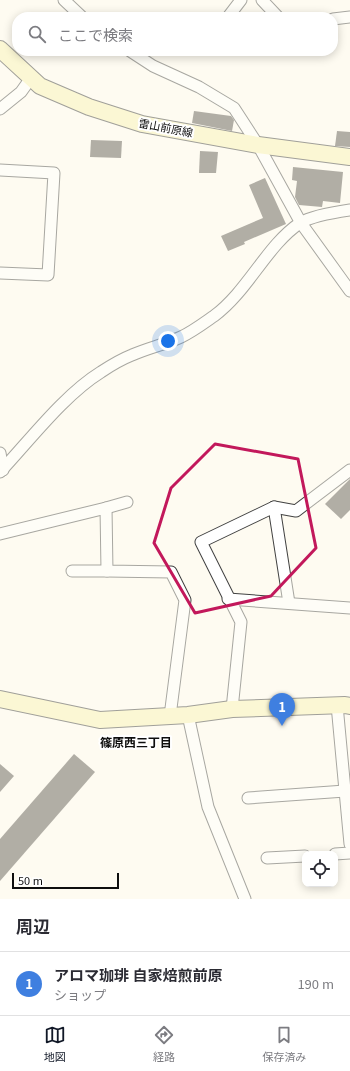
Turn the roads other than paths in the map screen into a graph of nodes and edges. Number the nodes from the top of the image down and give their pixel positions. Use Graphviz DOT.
graph roads {
  1 [pos="64,0"];
  2 [pos="241,0"];
  3 [pos="262,0"];
  4 [pos="77,12"];
  5 [pos="232,12"];
  6 [pos="273,12"];
  7 [pos="350,17"];
  8 [pos="338,18"];
  9 [pos="0,49"];
  10 [pos="138,56"];
  11 [pos="31,78"];
  12 [pos="0,109"];
  13 [pos="258,145"];
  14 [pos="350,157"];
  15 [pos="0,170"];
  16 [pos="350,210"];
  17 [pos="301,223"];
  18 [pos="0,273"];
  19 [pos="350,291"];
  20 [pos="0,453"];
  21 [pos="350,470"];
  22 [pos="1,471"];
  23 [pos="127,502"];
  24 [pos="274,507"];
  25 [pos="106,508"];
  26 [pos="0,534"];
  27 [pos="72,571"];
  28 [pos="107,571"];
  29 [pos="228,599"];
  30 [pos="289,603"];
  31 [pos="350,608"];
  32 [pos="0,699"];
  33 [pos="344,706"];
  34 [pos="232,709"];
  35 [pos="188,715"];
  36 [pos="170,716"];
  37 [pos="345,791"];
  38 [pos="248,798"];
  39 [pos="349,816"];
  40 [pos="350,844"];
  41 [pos="350,853"];
  42 [pos="338,854"];
  43 [pos="302,856"];
  44 [pos="267,858"];
  45 [pos="245,899"];
  1 -- 4 [label="street"];
  2 -- 5 [label="street"];
  3 -- 6 [label="street"];
  7 -- 8 [label="street"];
  9 -- 11 [label="main road, 雷山前原線"];
  10 -- 13 [label="street"];
  11 -- 12 [label="street"];
  11 -- 13 [label="main road, 雷山前原線"];
  13 -- 14 [label="main road, 雷山前原線"];
  13 -- 17 [label="street"];
  15 -- 18 [label="street"];
  16 -- 17 [label="street"];
  17 -- 19 [label="street"];
  17 -- 22 [label="street"];
  20 -- 22 [label="street"];
  21 -- 24 [label="street"];
  23 -- 25 [label="street"];
  24 -- 29 [label="street"];
  24 -- 30 [label="street"];
  25 -- 26 [label="street"];
  25 -- 28 [label="street"];
  27 -- 28 [label="street"];
  28 -- 36 [label="street"];
  29 -- 30 [label="street"];
  29 -- 34 [label="street"];
  30 -- 31 [label="street"];
  32 -- 36 [label="main road"];
  33 -- 34 [label="main road"];
  33 -- 37 [label="street"];
  34 -- 35 [label="main road"];
  35 -- 36 [label="main road"];
  35 -- 45 [label="street"];
  37 -- 38 [label="street"];
  37 -- 39 [label="street"];
  39 -- 40 [label="street"];
  41 -- 42 [label="street"];
  43 -- 44 [label="street"];
}
